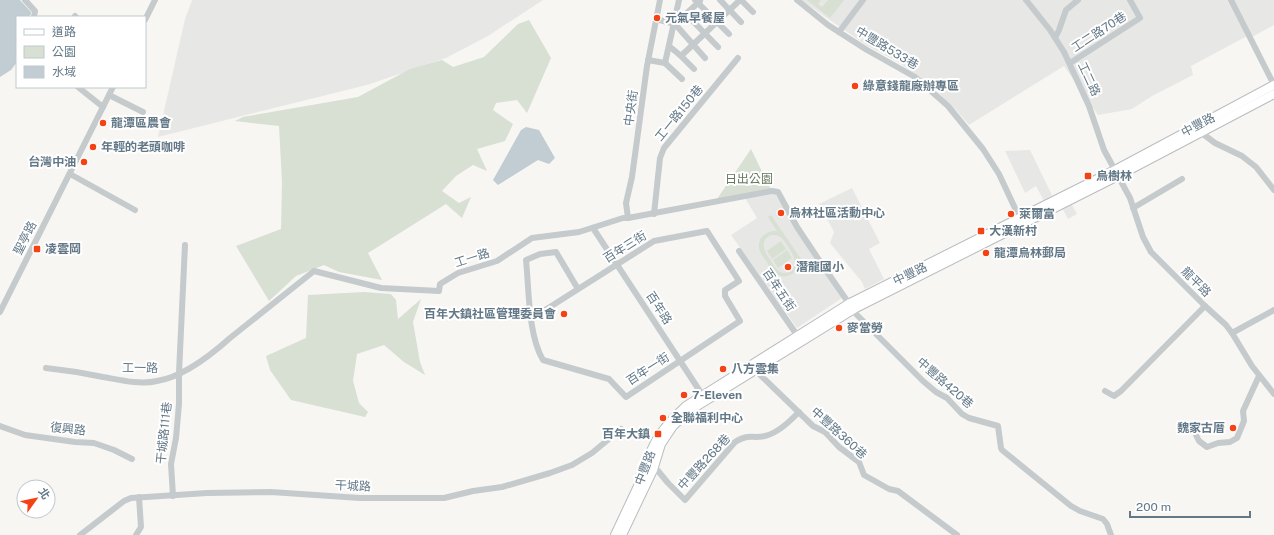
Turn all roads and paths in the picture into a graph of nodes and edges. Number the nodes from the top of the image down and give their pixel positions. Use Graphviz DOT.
graph roads {
  1 [pos="25,0"];
  2 [pos="155,0"];
  3 [pos="660,0"];
  4 [pos="679,0"];
  5 [pos="720,0"];
  6 [pos="741,0"];
  7 [pos="797,0"];
  8 [pos="863,0"];
  9 [pos="1026,0"];
  10 [pos="1078,0"];
  11 [pos="1130,0"];
  12 [pos="1231,0"];
  13 [pos="698,1"];
  14 [pos="730,10"];
  15 [pos="753,12"];
  16 [pos="686,14"];
  17 [pos="34,16"];
  18 [pos="146,18"];
  19 [pos="656,19"];
  20 [pos="717,22"];
  21 [pos="742,22"];
  22 [pos="674,24"];
  23 [pos="839,32"];
  24 [pos="705,34"];
  25 [pos="729,34"];
  26 [pos="1055,38"];
  27 [pos="693,45"];
  28 [pos="669,46"];
  29 [pos="718,47"];
  30 [pos="681,56"];
  31 [pos="705,58"];
  32 [pos="738,58"];
  33 [pos="648,60"];
  34 [pos="665,63"];
  35 [pos="1070,64"];
  36 [pos="694,70"];
  37 [pos="682,79"];
  38 [pos="1274,85"];
  39 [pos="79,88"];
  40 [pos="112,88"];
  41 [pos="1274,94"];
  42 [pos="109,95"];
  43 [pos="102,107"];
  44 [pos="143,112"];
  45 [pos="1192,129"];
  46 [pos="1202,132"];
  47 [pos="1116,173"];
  48 [pos="70,174"];
  49 [pos="1182,179"];
  50 [pos="1274,190"];
  51 [pos="1133,208"];
  52 [pos="135,210"];
  53 [pos="654,214"];
  54 [pos="628,218"];
  55 [pos="1021,221"];
  56 [pos="593,228"];
  57 [pos="185,245"];
  58 [pos="739,251"];
  59 [pos="617,265"];
  60 [pos="578,289"];
  61 [pos="852,306"];
  62 [pos="1205,306"];
  63 [pos="1274,310"];
  64 [pos="0,312"];
  65 [pos="531,319"];
  66 [pos="740,321"];
  67 [pos="1232,333"];
  68 [pos="799,339"];
  69 [pos="680,361"];
  70 [pos="46,368"];
  71 [pos="753,368"];
  72 [pos="179,373"];
  73 [pos="1259,376"];
  74 [pos="1105,391"];
  75 [pos="1274,394"];
  76 [pos="704,398"];
  77 [pos="799,412"];
  78 [pos="0,426"];
  79 [pos="621,429"];
  80 [pos="1196,435"];
  81 [pos="132,458"];
  82 [pos="654,466"];
  83 [pos="173,496"];
  84 [pos="139,497"];
  85 [pos="80,535"];
  86 [pos="136,535"];
  87 [pos="615,535"];
  88 [pos="622,535"];
  89 [pos="957,535"];
  90 [pos="1111,535"];
  1 -- 17 [label="street"];
  2 -- 18 [label="street"];
  3 -- 19 [label="street, 中央街"];
  4 -- 22 [label="street"];
  5 -- 14 [label="street"];
  6 -- 14 [label="street"];
  6 -- 15 [label="street"];
  7 -- 23 [label="street, 中豐路533巷"];
  8 -- 23 [label="street"];
  9 -- 26 [label="street, 工二路"];
  10 -- 26 [label="street"];
  11 -- 35 [label="street, 工二路70巷"];
  12 -- 38 [label="street"];
  13 -- 16 [label="street"];
  13 -- 20 [label="street"];
  14 -- 20 [label="street"];
  14 -- 21 [label="street"];
  16 -- 22 [label="street"];
  16 -- 24 [label="street"];
  19 -- 22 [label="street"];
  19 -- 33 [label="street, 中央街"];
  20 -- 24 [label="street"];
  20 -- 25 [label="street"];
  22 -- 27 [label="street"];
  22 -- 28 [label="street"];
  23 -- 55 [label="street, 中豐路533巷"];
  24 -- 27 [label="street"];
  24 -- 29 [label="street"];
  26 -- 35 [label="street, 工二路"];
  27 -- 30 [label="street"];
  27 -- 31 [label="street"];
  28 -- 30 [label="street"];
  28 -- 34 [label="street"];
  30 -- 36 [label="street"];
  32 -- 53 [label="street, 工一路150巷"];
  33 -- 34 [label="street"];
  33 -- 54 [label="street, 中央街"];
  34 -- 37 [label="street"];
  35 -- 47 [label="street, 工二路"];
  38 -- 45 [label="main road, 中豐路"];
  39 -- 43 [label="street"];
  40 -- 42 [label="street, 聖亭路"];
  41 -- 46 [label="main road, 中豐路"];
  42 -- 43 [label="street, 聖亭路"];
  42 -- 44 [label="street"];
  43 -- 48 [label="street, 聖亭路"];
  45 -- 46 [label="street"];
  45 -- 47 [label="main road, 中豐路"];
  46 -- 47 [label="main road, 中豐路"];
  46 -- 50 [label="street"];
  47 -- 51 [label="street, 龍平路"];
  47 -- 55 [label="main road, 中豐路"];
  48 -- 52 [label="street"];
  48 -- 64 [label="street, 聖亭路"];
  49 -- 51 [label="street"];
  51 -- 62 [label="street, 龍平路"];
  53 -- 54 [label="street, 工一路"];
  53 -- 61 [label="street, 工一路"];
  54 -- 56 [label="street, 工一路"];
  55 -- 61 [label="main road, 中豐路"];
  56 -- 59 [label="street, 百年路"];
  56 -- 72 [label="street, 工一路"];
  57 -- 72 [label="street, 干城路111巷"];
  58 -- 68 [label="street, 百年五街"];
  59 -- 60 [label="street, 百年三街"];
  59 -- 66 [label="street, 百年三街"];
  59 -- 69 [label="street, 百年路"];
  60 -- 65 [label="street, 百年三街"];
  60 -- 65 [label="street"];
  61 -- 68 [label="main road, 中豐路"];
  61 -- 90 [label="street, 中豐路420巷"];
  62 -- 67 [label="street, 龍平路"];
  62 -- 74 [label="street"];
  63 -- 67 [label="street"];
  65 -- 69 [label="street, 百年一街"];
  66 -- 69 [label="street, 百年一街"];
  67 -- 73 [label="street, 龍平路"];
  68 -- 71 [label="main road, 中豐路"];
  69 -- 76 [label="street, 百年路"];
  70 -- 72 [label="street, 工一路"];
  71 -- 76 [label="main road, 中豐路"];
  71 -- 77 [label="street, 中豐路360巷"];
  72 -- 83 [label="street, 干城路111巷"];
  73 -- 75 [label="street, 龍平路"];
  73 -- 80 [label="street"];
  76 -- 82 [label="main road, 中豐路"];
  76 -- 87 [label="main road, 中豐路"];
  77 -- 82 [label="street, 中豐路268巷"];
  77 -- 89 [label="street, 中豐路360巷"];
  78 -- 81 [label="street, 復興路"];
  79 -- 83 [label="street, 干城路"];
  82 -- 88 [label="main road, 中豐路"];
  83 -- 84 [label="street, 干城路"];
  84 -- 85 [label="street, 干城路"];
  84 -- 86 [label="street"];
}
